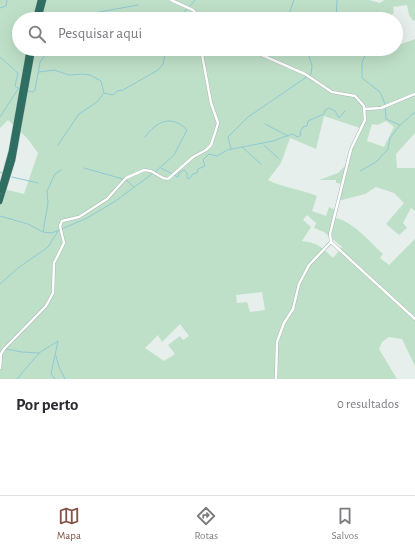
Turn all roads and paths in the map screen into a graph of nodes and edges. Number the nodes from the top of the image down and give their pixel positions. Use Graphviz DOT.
graph roads {
  1 [pos="40,0"];
  2 [pos="44,0"];
  3 [pos="171,0"];
  4 [pos="37,12"];
  5 [pos="41,12"];
  6 [pos="195,12"];
  7 [pos="28,56"];
  8 [pos="32,56"];
  9 [pos="202,56"];
  10 [pos="264,56"];
  11 [pos="415,94"];
  12 [pos="365,109"];
  13 [pos="0,191"];
  14 [pos="0,202"];
  15 [pos="331,242"];
  16 [pos="415,319"];
  17 [pos="0,368"];
  18 [pos="276,379"];
  1 -- 4 [label="highway"];
  2 -- 5 [label="highway"];
  3 -- 6 [label="street"];
  7 -- 13 [label="highway"];
  8 -- 14 [label="highway"];
  9 -- 17 [label="street"];
  10 -- 12 [label="street"];
  11 -- 12 [label="street"];
  12 -- 15 [label="street"];
  15 -- 16 [label="street"];
  15 -- 18 [label="street"];
}
